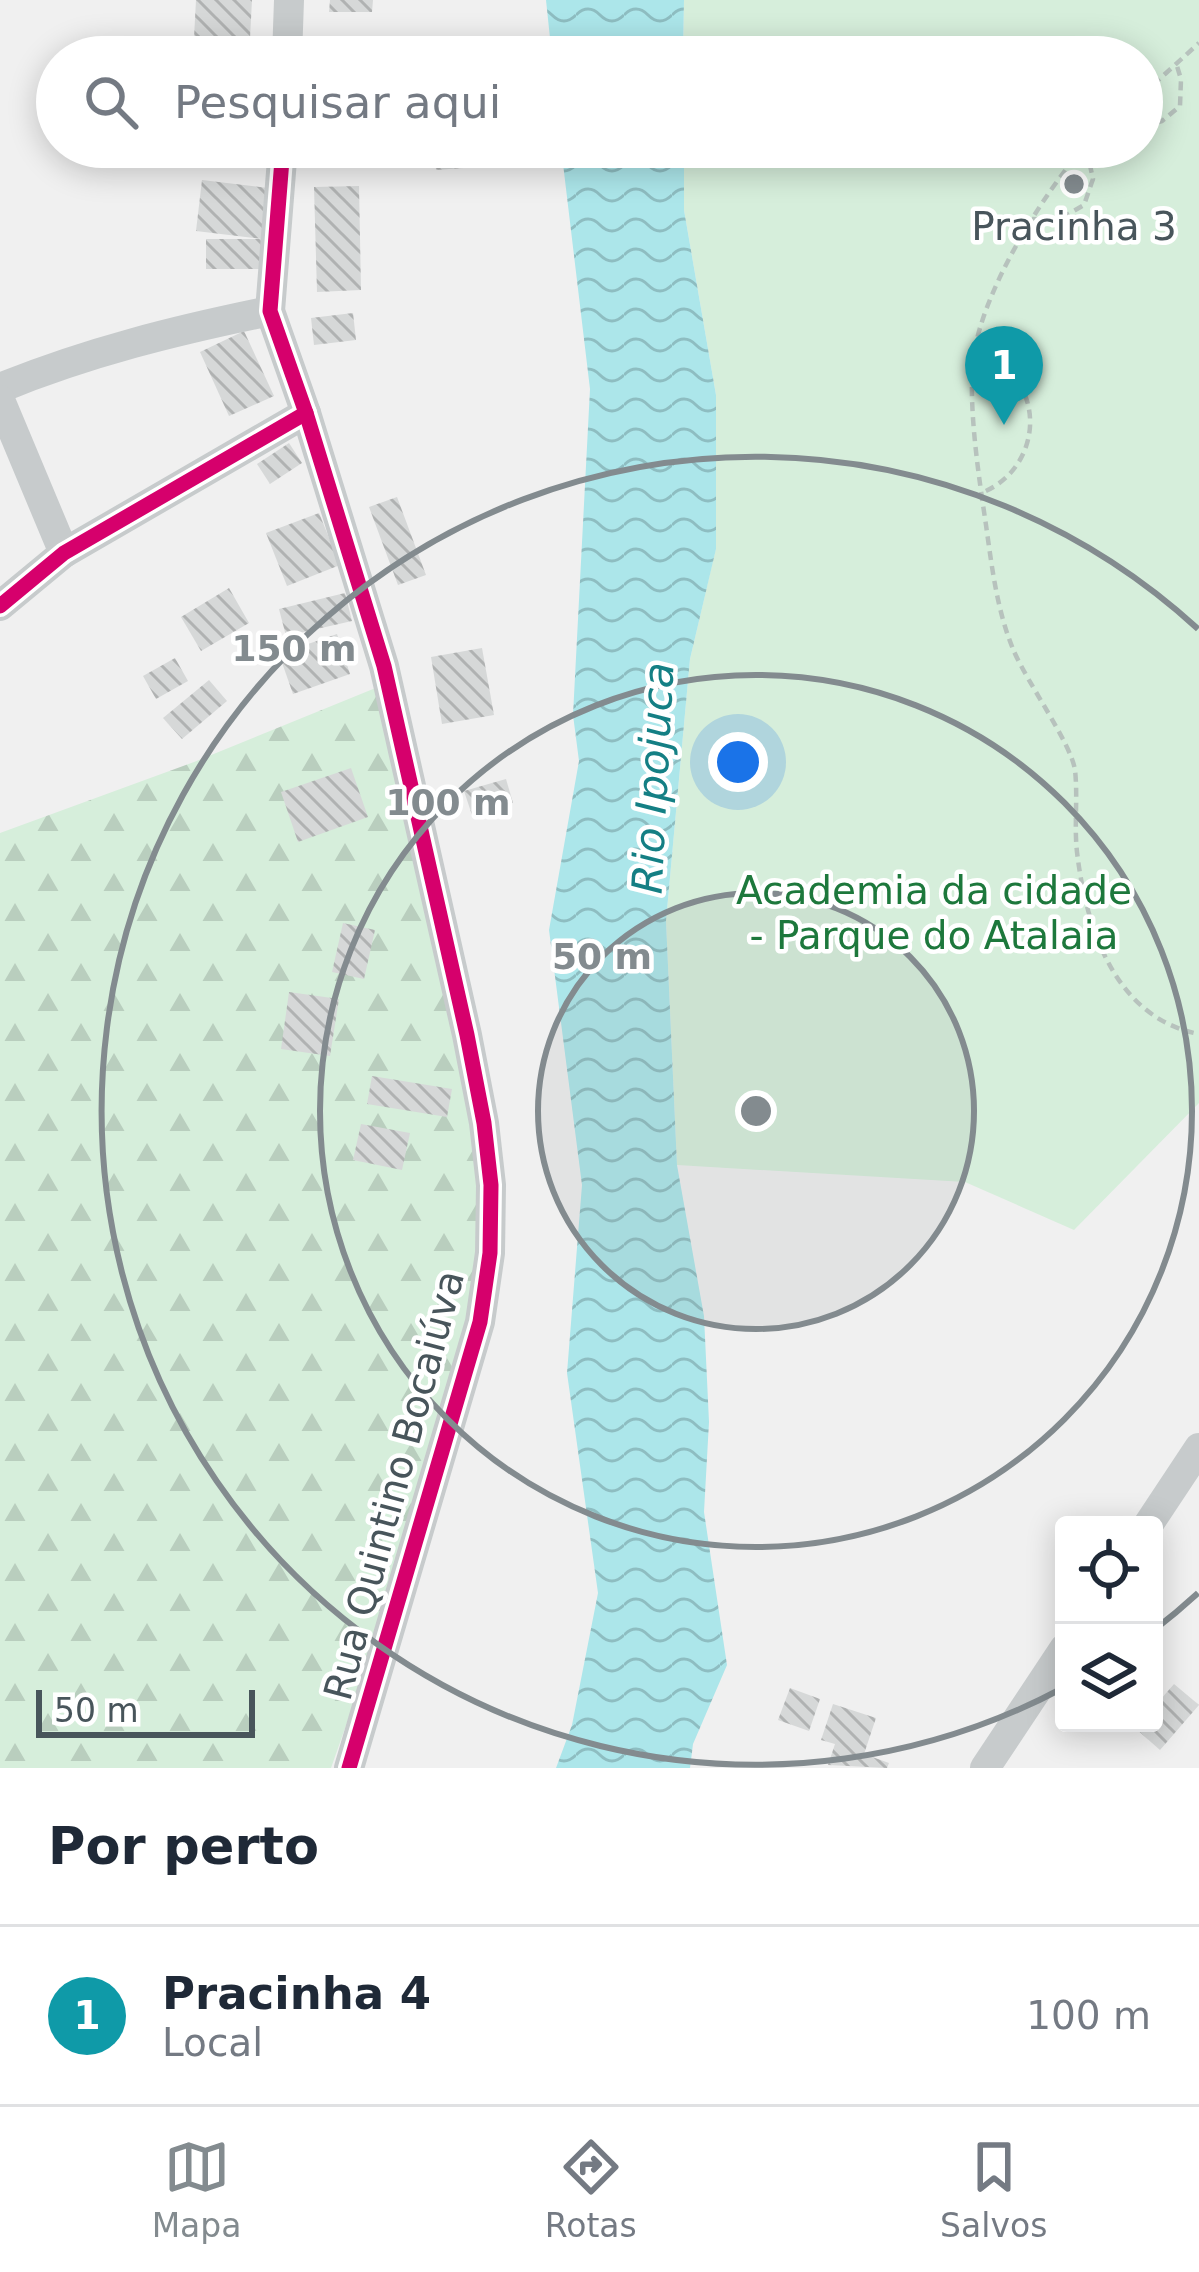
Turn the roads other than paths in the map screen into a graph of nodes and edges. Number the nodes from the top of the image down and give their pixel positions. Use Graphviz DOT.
graph roads {
  1 [pos="289,0"];
  2 [pos="288,36"];
  3 [pos="281,168"];
  4 [pos="270,311"];
  5 [pos="0,388"];
  6 [pos="0,400"];
  7 [pos="306,413"];
  8 [pos="64,553"];
  9 [pos="0,606"];
  10 [pos="1199,1448"];
  11 [pos="1154,1516"];
  12 [pos="1055,1663"];
  13 [pos="350,1768"];
  14 [pos="986,1768"];
  1 -- 2 [label="street"];
  3 -- 4 [label="street"];
  4 -- 5 [label="street"];
  4 -- 7 [label="street, Rua Quintino Bocaiúva"];
  6 -- 8 [label="street"];
  7 -- 8 [label="street"];
  7 -- 13 [label="street, Rua Quintino Bocaiúva"];
  8 -- 9 [label="street"];
  10 -- 11 [label="street"];
  12 -- 14 [label="street"];
}
